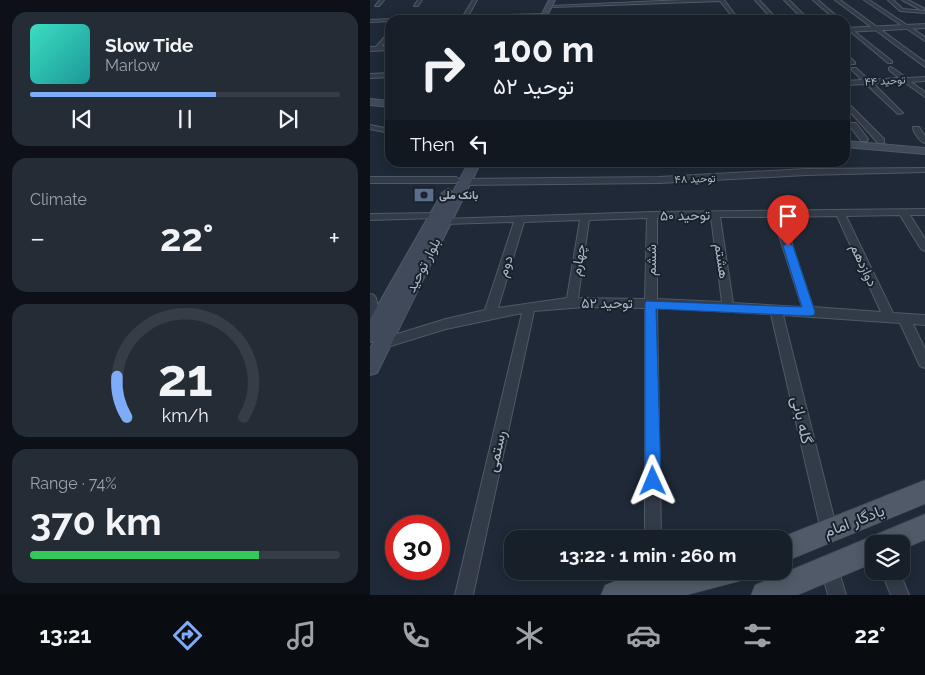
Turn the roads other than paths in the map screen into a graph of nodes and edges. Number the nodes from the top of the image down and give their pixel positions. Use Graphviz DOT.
graph roads {
  1 [pos="382,0"];
  2 [pos="420,0"];
  3 [pos="475,0"];
  4 [pos="721,0"];
  5 [pos="758,0"];
  6 [pos="786,0"];
  7 [pos="815,0"];
  8 [pos="837,0"];
  9 [pos="866,0"];
  10 [pos="890,0"];
  11 [pos="904,0"];
  12 [pos="691,1"];
  13 [pos="554,2"];
  14 [pos="377,5"];
  15 [pos="416,5"];
  16 [pos="925,11"];
  17 [pos="918,14"];
  18 [pos="466,15"];
  19 [pos="546,15"];
  20 [pos="696,15"];
  21 [pos="733,15"];
  22 [pos="772,15"];
  23 [pos="802,15"];
  24 [pos="833,15"];
  25 [pos="925,18"];
  26 [pos="385,20"];
  27 [pos="370,21"];
  28 [pos="925,26"];
  29 [pos="908,27"];
  30 [pos="850,28"];
  31 [pos="875,29"];
  32 [pos="850,31"];
  33 [pos="385,38"];
  34 [pos="925,39"];
  35 [pos="374,49"];
  36 [pos="850,62"];
  37 [pos="925,65"];
  38 [pos="385,75"];
  39 [pos="370,76"];
  40 [pos="925,79"];
  41 [pos="906,80"];
  42 [pos="868,82"];
  43 [pos="850,83"];
  44 [pos="925,95"];
  45 [pos="370,102"];
  46 [pos="385,105"];
  47 [pos="370,106"];
  48 [pos="385,106"];
  49 [pos="850,107"];
  50 [pos="900,113"];
  51 [pos="853,125"];
  52 [pos="370,127"];
  53 [pos="925,129"];
  54 [pos="385,130"];
  55 [pos="850,138"];
  56 [pos="864,139"];
  57 [pos="881,140"];
  58 [pos="925,142"];
  59 [pos="850,144"];
  60 [pos="925,150"];
  61 [pos="464,167"];
  62 [pos="470,167"];
  63 [pos="804,167"];
  64 [pos="925,170"];
  65 [pos="806,172"];
  66 [pos="370,180"];
  67 [pos="460,181"];
  68 [pos="903,212"];
  69 [pos="925,212"];
  70 [pos="840,213"];
  71 [pos="777,214"];
  72 [pos="652,215"];
  73 [pos="715,215"];
  74 [pos="370,217"];
  75 [pos="585,217"];
  76 [pos="439,218"];
  77 [pos="520,218"];
  78 [pos="925,247"];
  79 [pos="370,298"];
  80 [pos="572,303"];
  81 [pos="650,304"];
  82 [pos="529,307"];
  83 [pos="728,307"];
  84 [pos="776,309"];
  85 [pos="809,312"];
  86 [pos="490,314"];
  87 [pos="889,317"];
  88 [pos="904,318"];
  89 [pos="925,320"];
  90 [pos="373,330"];
  91 [pos="384,343"];
  92 [pos="925,362"];
  93 [pos="370,367"];
  94 [pos="925,492"];
  95 [pos="925,527"];
  96 [pos="654,530"];
  97 [pos="829,530"];
  98 [pos="906,535"];
  99 [pos="792,546"];
  100 [pos="865,553"];
  101 [pos="830,568"];
  102 [pos="654,580"];
  103 [pos="894,580"];
  104 [pos="464,595"];
  105 [pos="615,595"];
  106 [pos="765,595"];
  107 [pos="837,595"];
  108 [pos="900,595"];
  1 -- 14 [label="street"];
  2 -- 15 [label="street"];
  3 -- 18 [label="street"];
  4 -- 12 [label="street"];
  4 -- 21 [label="street"];
  5 -- 22 [label="street"];
  6 -- 23 [label="street"];
  7 -- 24 [label="street"];
  8 -- 31 [label="street"];
  9 -- 29 [label="street"];
  10 -- 16 [label="street"];
  11 -- 16 [label="street"];
  12 -- 13 [label="street"];
  12 -- 20 [label="street"];
  13 -- 19 [label="main road"];
  17 -- 25 [label="street"];
  26 -- 27 [label="street"];
  28 -- 29 [label="street"];
  29 -- 31 [label="street"];
  29 -- 34 [label="street"];
  30 -- 31 [label="street"];
  31 -- 37 [label="street"];
  32 -- 41 [label="street"];
  33 -- 35 [label="street"];
  36 -- 42 [label="street"];
  38 -- 39 [label="street"];
  40 -- 41 [label="street, توحید ۴۴"];
  41 -- 42 [label="street, توحید ۴۴"];
  41 -- 44 [label="street"];
  42 -- 43 [label="street, توحید ۴۴"];
  42 -- 50 [label="street"];
  45 -- 46 [label="main road"];
  47 -- 48 [label="main road"];
  49 -- 57 [label="street"];
  51 -- 56 [label="street"];
  52 -- 54 [label="street"];
  53 -- 58 [label="street"];
  55 -- 56 [label="main road"];
  56 -- 57 [label="main road"];
  57 -- 58 [label="main road"];
  59 -- 60 [label="main road"];
  61 -- 67 [label="main road, بلوار توحید"];
  62 -- 67 [label="main road, بلوار توحید"];
  63 -- 65 [label="street"];
  64 -- 65 [label="street, توحید ۴۸"];
  65 -- 67 [label="street, توحید ۴۸"];
  66 -- 67 [label="street, توحید ۴۸"];
  67 -- 76 [label="main road, بلوار توحید"];
  68 -- 69 [label="street, توحید ۵۰"];
  68 -- 70 [label="street, توحید ۵۰"];
  68 -- 78 [label="street"];
  70 -- 71 [label="street, توحید ۵۰"];
  70 -- 87 [label="street, دوازدهم"];
  71 -- 73 [label="street, توحید ۵۰"];
  71 -- 85 [label="street"];
  72 -- 73 [label="street, توحید ۵۰"];
  72 -- 75 [label="street, توحید ۵۰"];
  72 -- 81 [label="street, ششم"];
  73 -- 83 [label="street, هشتم"];
  74 -- 76 [label="street, توحید ۵۰"];
  75 -- 77 [label="street, توحید ۵۰"];
  75 -- 80 [label="street, چهارم"];
  76 -- 77 [label="street, توحید ۵۰"];
  76 -- 90 [label="main road, بلوار توحید"];
  76 -- 91 [label="main road, بلوار توحید"];
  77 -- 86 [label="street, دوم"];
  79 -- 90 [label="street"];
  80 -- 81 [label="street, توحید ۵۲"];
  80 -- 82 [label="street, توحید ۵۲"];
  81 -- 83 [label="street, توحید ۵۲"];
  81 -- 96 [label="street, ششم"];
  82 -- 86 [label="street, توحید ۵۲"];
  82 -- 104 [label="street, رستمی"];
  83 -- 84 [label="street, توحید ۵۲"];
  84 -- 85 [label="street, توحید ۵۲"];
  84 -- 97 [label="street, گله بانی"];
  85 -- 87 [label="street, توحید ۵۲"];
  86 -- 91 [label="street, توحید ۵۲"];
  87 -- 88 [label="street, توحید ۵۲"];
  88 -- 89 [label="street, توحید ۵۲"];
  88 -- 92 [label="street"];
  91 -- 93 [label="main road, بلوار توحید"];
  94 -- 97 [label="main road, یادگار امام"];
  95 -- 98 [label="main road"];
  97 -- 99 [label="main road, یادگار امام"];
  100 -- 101 [label="main road"];
  101 -- 106 [label="main road"];
  101 -- 107 [label="street"];
  102 -- 105 [label="main road"];
  103 -- 108 [label="street"];
}
